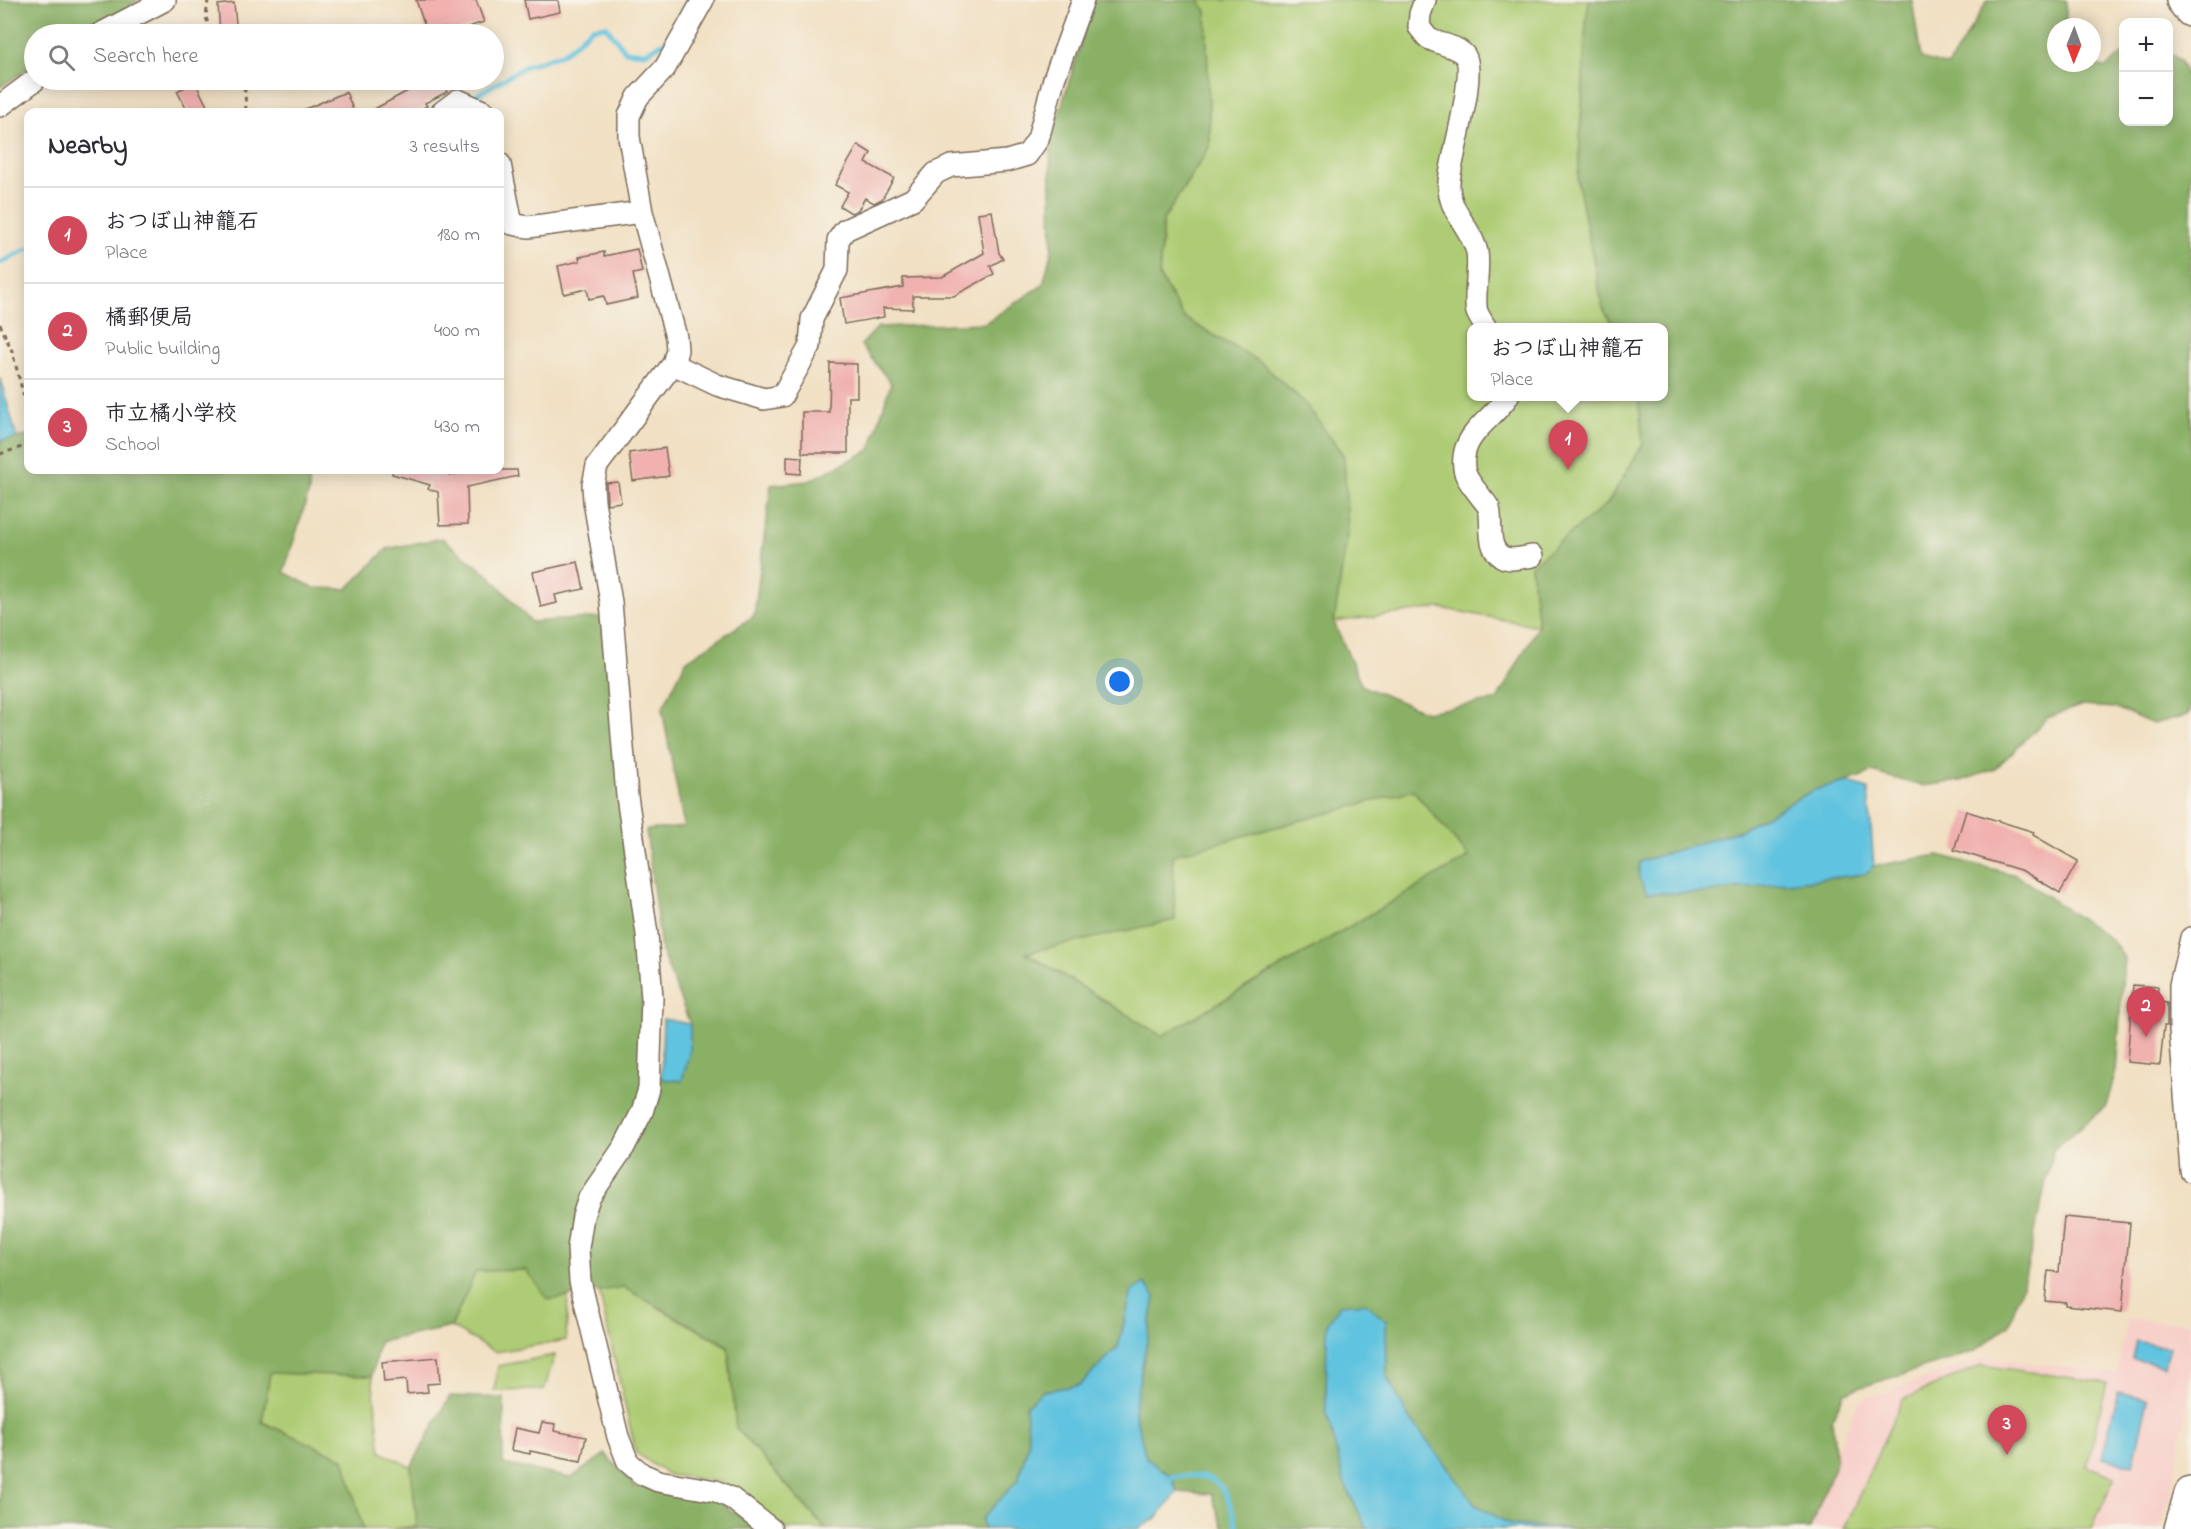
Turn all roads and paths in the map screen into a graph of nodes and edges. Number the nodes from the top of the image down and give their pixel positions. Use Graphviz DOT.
graph roads {
  1 [pos="165,0"];
  2 [pos="208,0"];
  3 [pos="703,0"];
  4 [pos="1083,0"];
  5 [pos="1425,0"];
  6 [pos="2183,0"];
  7 [pos="2191,10"];
  8 [pos="119,24"];
  9 [pos="208,24"];
  10 [pos="24,88"];
  11 [pos="245,90"];
  12 [pos="0,106"];
  13 [pos="246,108"];
  14 [pos="447,108"];
  15 [pos="476,108"];
  16 [pos="504,184"];
  17 [pos="642,212"];
  18 [pos="1484,323"];
  19 [pos="0,324"];
  20 [pos="673,364"];
  21 [pos="24,397"];
  22 [pos="1504,401"];
  23 [pos="24,447"];
  24 [pos="0,453"];
  25 [pos="1533,556"];
  26 [pos="2191,938"];
  27 [pos="2186,1030"];
  28 [pos="2191,1171"];
  29 [pos="2191,1494"];
  30 [pos="771,1529"];
  31 [pos="2181,1529"];
  1 -- 8 [label="street"];
  2 -- 9 [label="path"];
  3 -- 17 [label="street"];
  4 -- 20 [label="street"];
  5 -- 18 [label="street"];
  6 -- 7 [label="highway"];
  10 -- 12 [label="street"];
  11 -- 13 [label="path"];
  14 -- 15 [label="street"];
  16 -- 17 [label="street"];
  17 -- 20 [label="street"];
  19 -- 21 [label="path"];
  20 -- 30 [label="street"];
  22 -- 25 [label="street"];
  23 -- 24 [label="path"];
  26 -- 27 [label="street"];
  27 -- 28 [label="street"];
  29 -- 31 [label="highway"];
}
